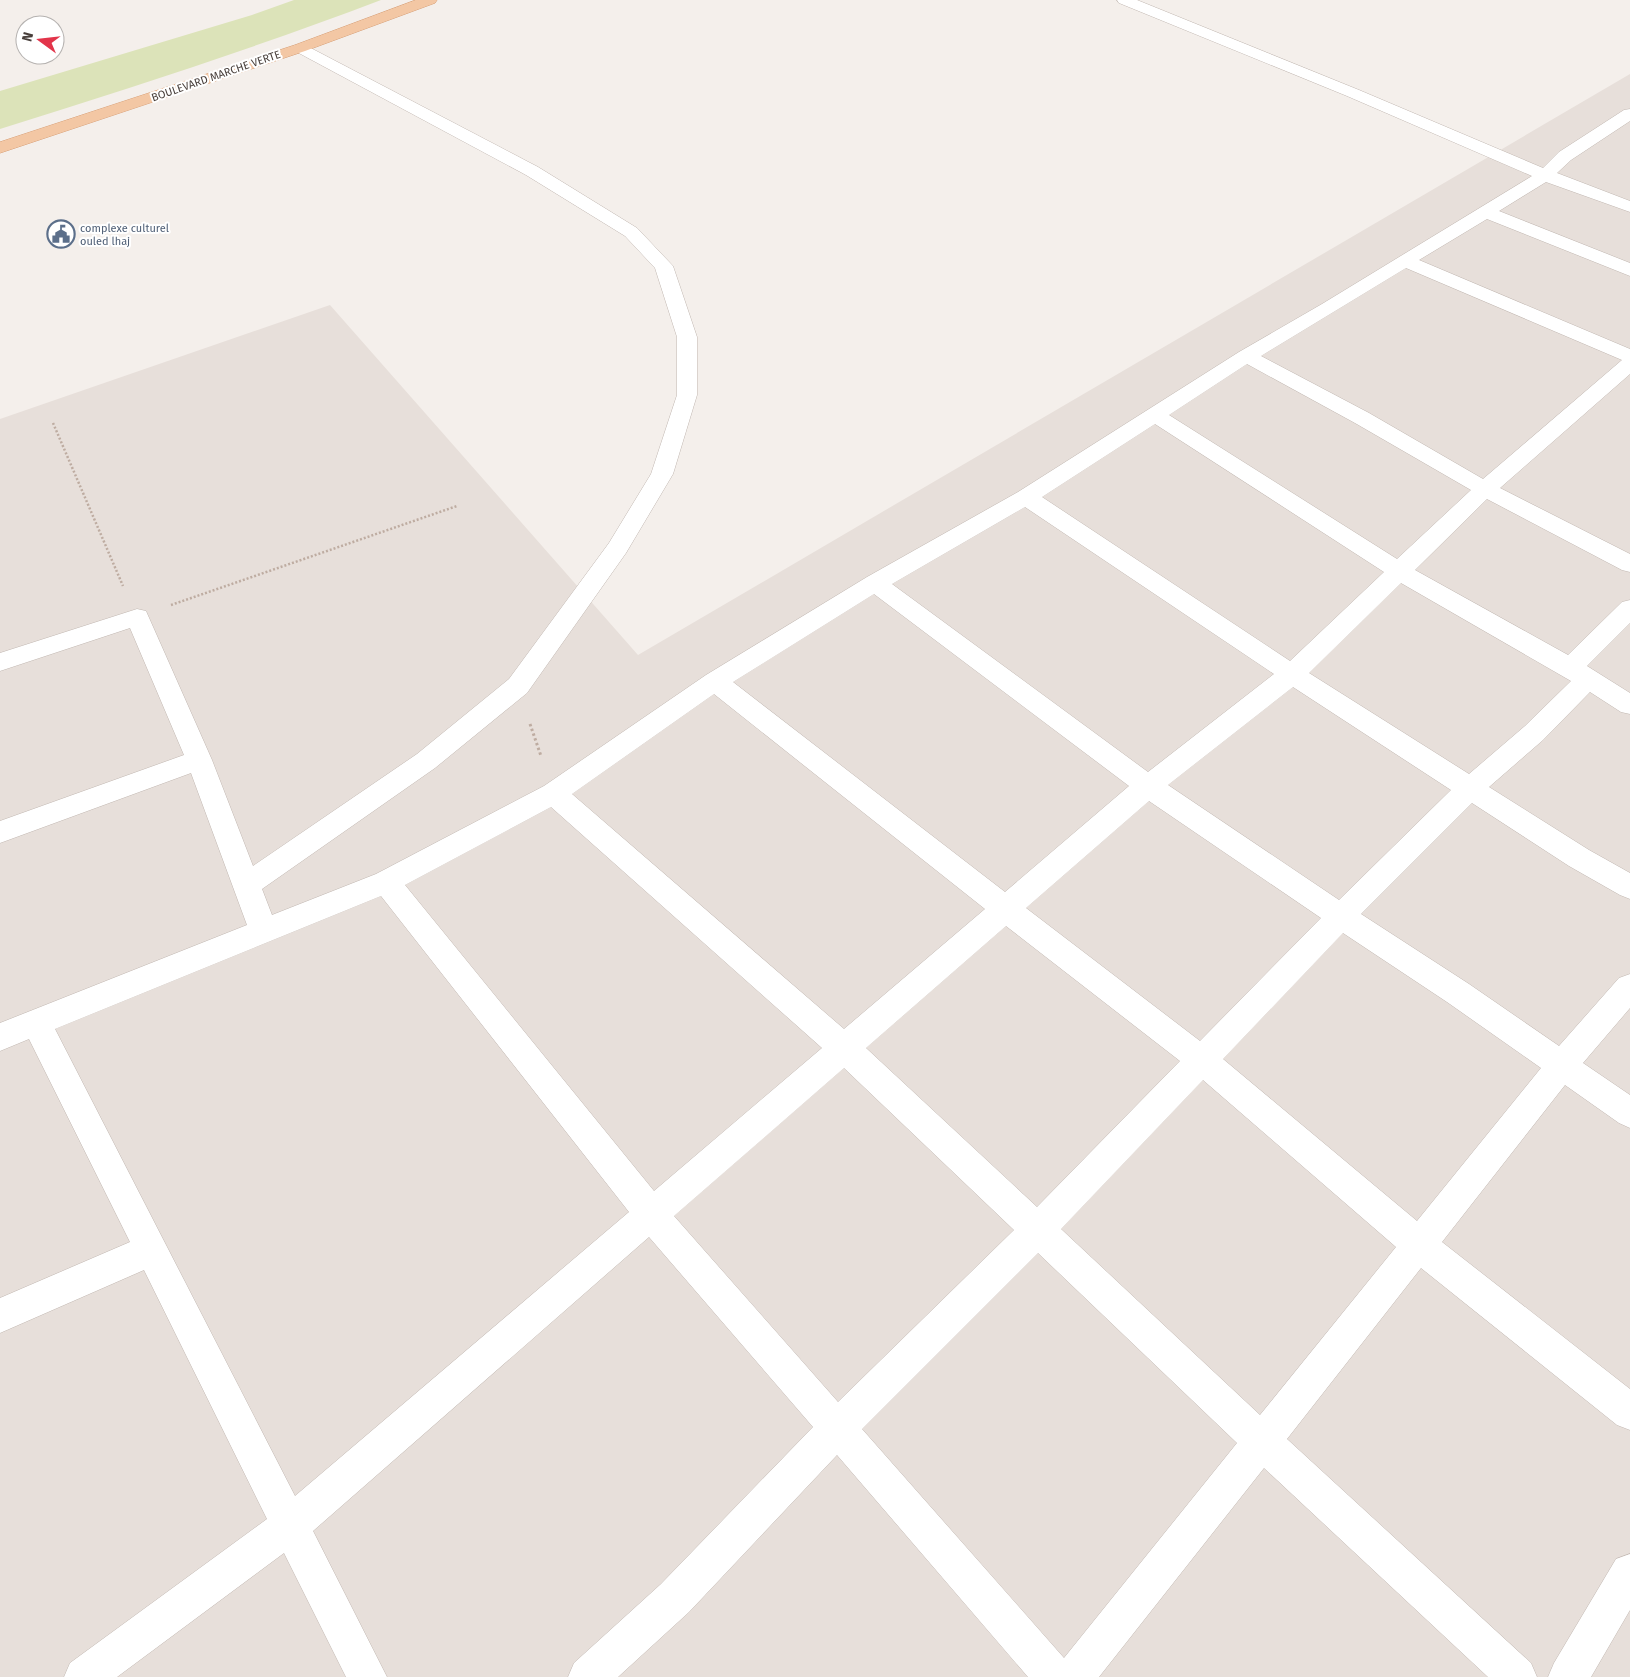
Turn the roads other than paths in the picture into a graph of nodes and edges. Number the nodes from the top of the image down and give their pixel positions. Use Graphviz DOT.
graph roads {
  1 [pos="430,0"];
  2 [pos="1124,0"];
  3 [pos="300,48"];
  4 [pos="1630,115"];
  5 [pos="0,148"];
  6 [pos="1545,174"];
  7 [pos="1630,207"];
  8 [pos="1484,212"];
  9 [pos="1405,261"];
  10 [pos="1630,270"];
  11 [pos="1246,356"];
  12 [pos="1630,356"];
  13 [pos="1630,363"];
  14 [pos="1155,415"];
  15 [pos="1485,490"];
  16 [pos="1026,497"];
  17 [pos="1630,564"];
  18 [pos="1400,572"];
  19 [pos="875,583"];
  20 [pos="1630,608"];
  21 [pos="0,662"];
  22 [pos="1292,674"];
  23 [pos="1578,674"];
  24 [pos="715,681"];
  25 [pos="1630,705"];
  26 [pos="199,760"];
  27 [pos="1148,786"];
  28 [pos="1470,788"];
  29 [pos="553,793"];
  30 [pos="0,832"];
  31 [pos="386,882"];
  32 [pos="246,885"];
  33 [pos="1630,887"];
  34 [pos="1006,910"];
  35 [pos="1341,916"];
  36 [pos="264,931"];
  37 [pos="1630,987"];
  38 [pos="36,1023"];
  39 [pos="0,1037"];
  40 [pos="844,1048"];
  41 [pos="1202,1060"];
  42 [pos="1561,1066"];
  43 [pos="1630,1113"];
  44 [pos="652,1214"];
  45 [pos="1037,1230"];
  46 [pos="1418,1244"];
  47 [pos="151,1250"];
  48 [pos="0,1316"];
  49 [pos="1630,1412"];
  50 [pos="837,1428"];
  51 [pos="1262,1441"];
  52 [pos="291,1525"];
  53 [pos="1630,1573"];
  54 [pos="84,1677"];
  55 [pos="367,1677"];
  56 [pos="588,1677"];
  57 [pos="1054,1677"];
  58 [pos="1074,1677"];
  59 [pos="1516,1677"];
  60 [pos="1568,1677"];
  1 -- 3 [label="main road, BOULEVARD MARCHE VERTE"];
  2 -- 6 [label="street"];
  3 -- 5 [label="main road, BOULEVARD MARCHE VERTE"];
  3 -- 32 [label="street"];
  4 -- 6 [label="street"];
  6 -- 7 [label="street"];
  6 -- 8 [label="street"];
  8 -- 9 [label="street"];
  8 -- 10 [label="street"];
  9 -- 11 [label="street"];
  9 -- 12 [label="street"];
  11 -- 14 [label="street"];
  11 -- 15 [label="street"];
  13 -- 15 [label="street"];
  14 -- 16 [label="street"];
  14 -- 18 [label="street"];
  15 -- 17 [label="street"];
  15 -- 18 [label="street"];
  16 -- 19 [label="street"];
  16 -- 22 [label="street"];
  18 -- 22 [label="street"];
  18 -- 23 [label="street"];
  19 -- 24 [label="street"];
  19 -- 27 [label="street"];
  20 -- 23 [label="street"];
  21 -- 26 [label="street"];
  22 -- 27 [label="street"];
  22 -- 28 [label="street"];
  23 -- 25 [label="street"];
  23 -- 28 [label="street"];
  24 -- 29 [label="street"];
  24 -- 34 [label="street"];
  26 -- 30 [label="street"];
  26 -- 32 [label="street"];
  27 -- 34 [label="street"];
  27 -- 35 [label="street"];
  28 -- 33 [label="street"];
  28 -- 35 [label="street"];
  29 -- 31 [label="street"];
  29 -- 40 [label="street"];
  31 -- 36 [label="street"];
  31 -- 44 [label="street"];
  32 -- 36 [label="street"];
  34 -- 40 [label="street"];
  34 -- 41 [label="street"];
  35 -- 41 [label="street"];
  35 -- 42 [label="street"];
  36 -- 38 [label="street"];
  37 -- 42 [label="street"];
  38 -- 39 [label="street"];
  38 -- 47 [label="street"];
  40 -- 44 [label="street"];
  40 -- 45 [label="street"];
  41 -- 45 [label="street"];
  41 -- 46 [label="street"];
  42 -- 43 [label="street"];
  42 -- 46 [label="street"];
  44 -- 50 [label="street"];
  44 -- 52 [label="street"];
  45 -- 50 [label="street"];
  45 -- 51 [label="street"];
  46 -- 49 [label="street"];
  46 -- 51 [label="street"];
  47 -- 48 [label="street"];
  47 -- 52 [label="street"];
  50 -- 56 [label="street"];
  50 -- 57 [label="street"];
  51 -- 58 [label="street"];
  51 -- 59 [label="street"];
  52 -- 54 [label="street"];
  52 -- 55 [label="street"];
  53 -- 60 [label="street"];
}
